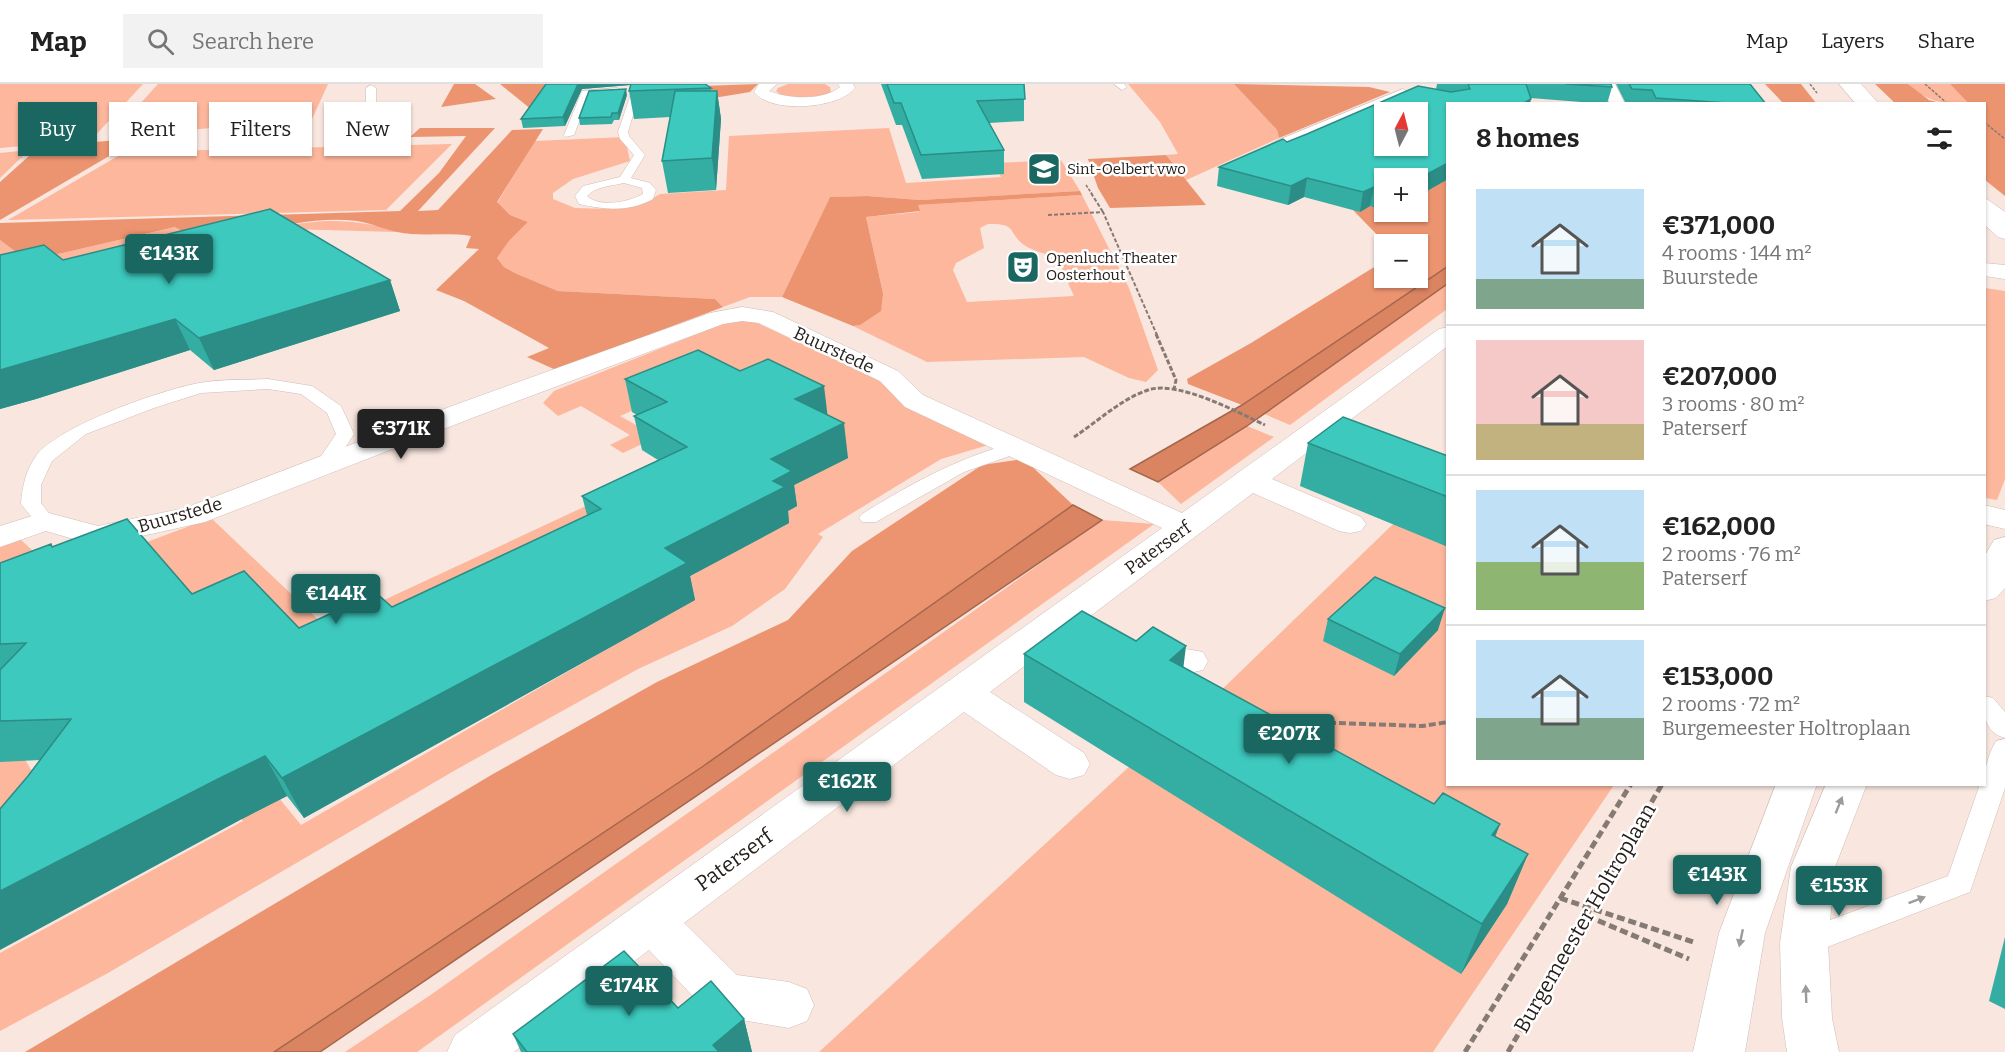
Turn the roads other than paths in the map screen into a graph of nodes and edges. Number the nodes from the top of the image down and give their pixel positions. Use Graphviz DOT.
graph roads {
  1 [pos="697,84"];
  2 [pos="770,84"];
  3 [pos="844,84"];
  4 [pos="1380,84"];
  5 [pos="1608,84"];
  6 [pos="1856,84"];
  7 [pos="1839,87"];
  8 [pos="370,88"];
  9 [pos="636,90"];
  10 [pos="1403,93"];
  11 [pos="1423,97"];
  12 [pos="371,102"];
  13 [pos="1617,102"];
  14 [pos="1844,102"];
  15 [pos="1862,102"];
  16 [pos="1872,102"];
  17 [pos="569,135"];
  18 [pos="1274,148"];
  19 [pos="624,180"];
  20 [pos="1986,202"];
  21 [pos="1986,214"];
  22 [pos="2005,218"];
  23 [pos="2005,233"];
  24 [pos="1986,250"];
  25 [pos="2005,253"];
  26 [pos="1986,269"];
  27 [pos="2005,272"];
  28 [pos="1444,341"];
  29 [pos="1315,431"];
  30 [pos="1346,443"];
  31 [pos="1029,453"];
  32 [pos="324,465"];
  33 [pos="1249,480"];
  34 [pos="1986,515"];
  35 [pos="869,518"];
  36 [pos="2005,520"];
  37 [pos="45,521"];
  38 [pos="1350,524"];
  39 [pos="1186,527"];
  40 [pos="0,537"];
  41 [pos="2005,547"];
  42 [pos="1986,590"];
  43 [pos="1092,629"];
  44 [pos="1190,661"];
  45 [pos="963,692"];
  46 [pos="1986,706"];
  47 [pos="2005,729"];
  48 [pos="2005,748"];
  49 [pos="1070,764"];
  50 [pos="1796,786"];
  51 [pos="1846,786"];
  52 [pos="651,921"];
  53 [pos="1804,943"];
  54 [pos="789,1005"];
  55 [pos="473,1052"];
  56 [pos="1719,1052"];
  57 [pos="1813,1052"];
  1 -- 9 [label="lane"];
  2 -- 3 [label="street"];
  4 -- 10 [label="street"];
  5 -- 13 [label="street"];
  6 -- 16 [label="lane"];
  7 -- 14 [label="street"];
  7 -- 15 [label="street"];
  8 -- 12 [label="lane"];
  9 -- 17 [label="lane"];
  9 -- 19 [label="lane"];
  10 -- 11 [label="street"];
  10 -- 18 [label="street"];
  19 -- 19 [label="lane"];
  20 -- 22 [label="lane"];
  21 -- 23 [label="street"];
  24 -- 25 [label="street"];
  26 -- 27 [label="street"];
  28 -- 29 [label="street, Paterserf"];
  29 -- 30 [label="street"];
  29 -- 33 [label="street, Paterserf"];
  31 -- 32 [label="street, Buurstede"];
  31 -- 35 [label="lane"];
  31 -- 39 [label="street, Buurstede"];
  32 -- 37 [label="street, Buurstede"];
  32 -- 37 [label="lane"];
  33 -- 38 [label="street"];
  33 -- 39 [label="street, Paterserf"];
  34 -- 36 [label="street"];
  37 -- 40 [label="street"];
  39 -- 43 [label="street, Paterserf"];
  41 -- 42 [label="street"];
  43 -- 44 [label="street"];
  43 -- 45 [label="street, Paterserf"];
  45 -- 49 [label="street"];
  45 -- 52 [label="street, Paterserf"];
  46 -- 47 [label="lane"];
  53 -- 48 [label="lane, one-way"];
  50 -- 56 [label="street, one-way"];
  53 -- 51 [label="street, one-way"];
  52 -- 54 [label="street"];
  52 -- 55 [label="street, Paterserf"];
  57 -- 53 [label="street, one-way"];
}
